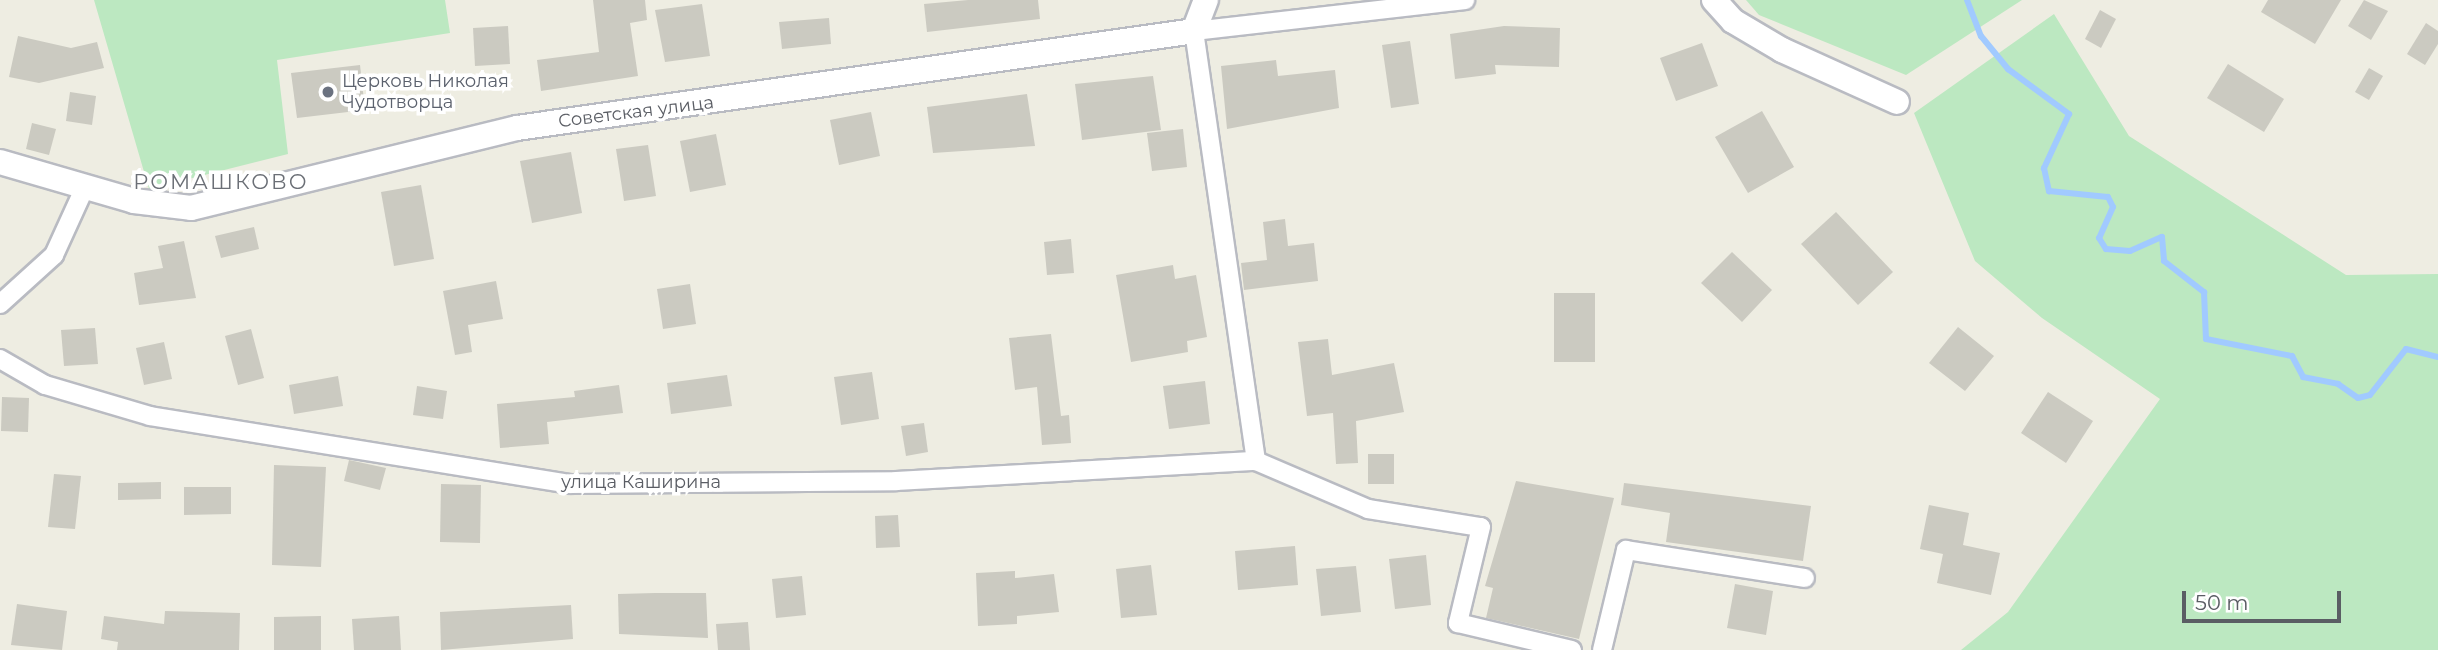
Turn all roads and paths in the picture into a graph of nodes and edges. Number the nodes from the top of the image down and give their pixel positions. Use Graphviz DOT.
graph roads {
  1 [pos="1206,0"];
  2 [pos="1465,0"];
  3 [pos="1714,0"];
  4 [pos="1194,31"];
  5 [pos="1897,102"];
  6 [pos="0,162"];
  7 [pos="85,187"];
  8 [pos="0,304"];
  9 [pos="0,359"];
  10 [pos="1256,461"];
  11 [pos="1805,578"];
  12 [pos="1572,650"];
  13 [pos="1602,650"];
  1 -- 4 [label="street"];
  2 -- 4 [label="street"];
  3 -- 5 [label="street"];
  4 -- 7 [label="street, Советская улица"];
  4 -- 10 [label="street"];
  6 -- 7 [label="street, Советская улица"];
  7 -- 8 [label="street"];
  9 -- 10 [label="street, улица Каширина"];
  10 -- 12 [label="street"];
  11 -- 13 [label="street"];
}
